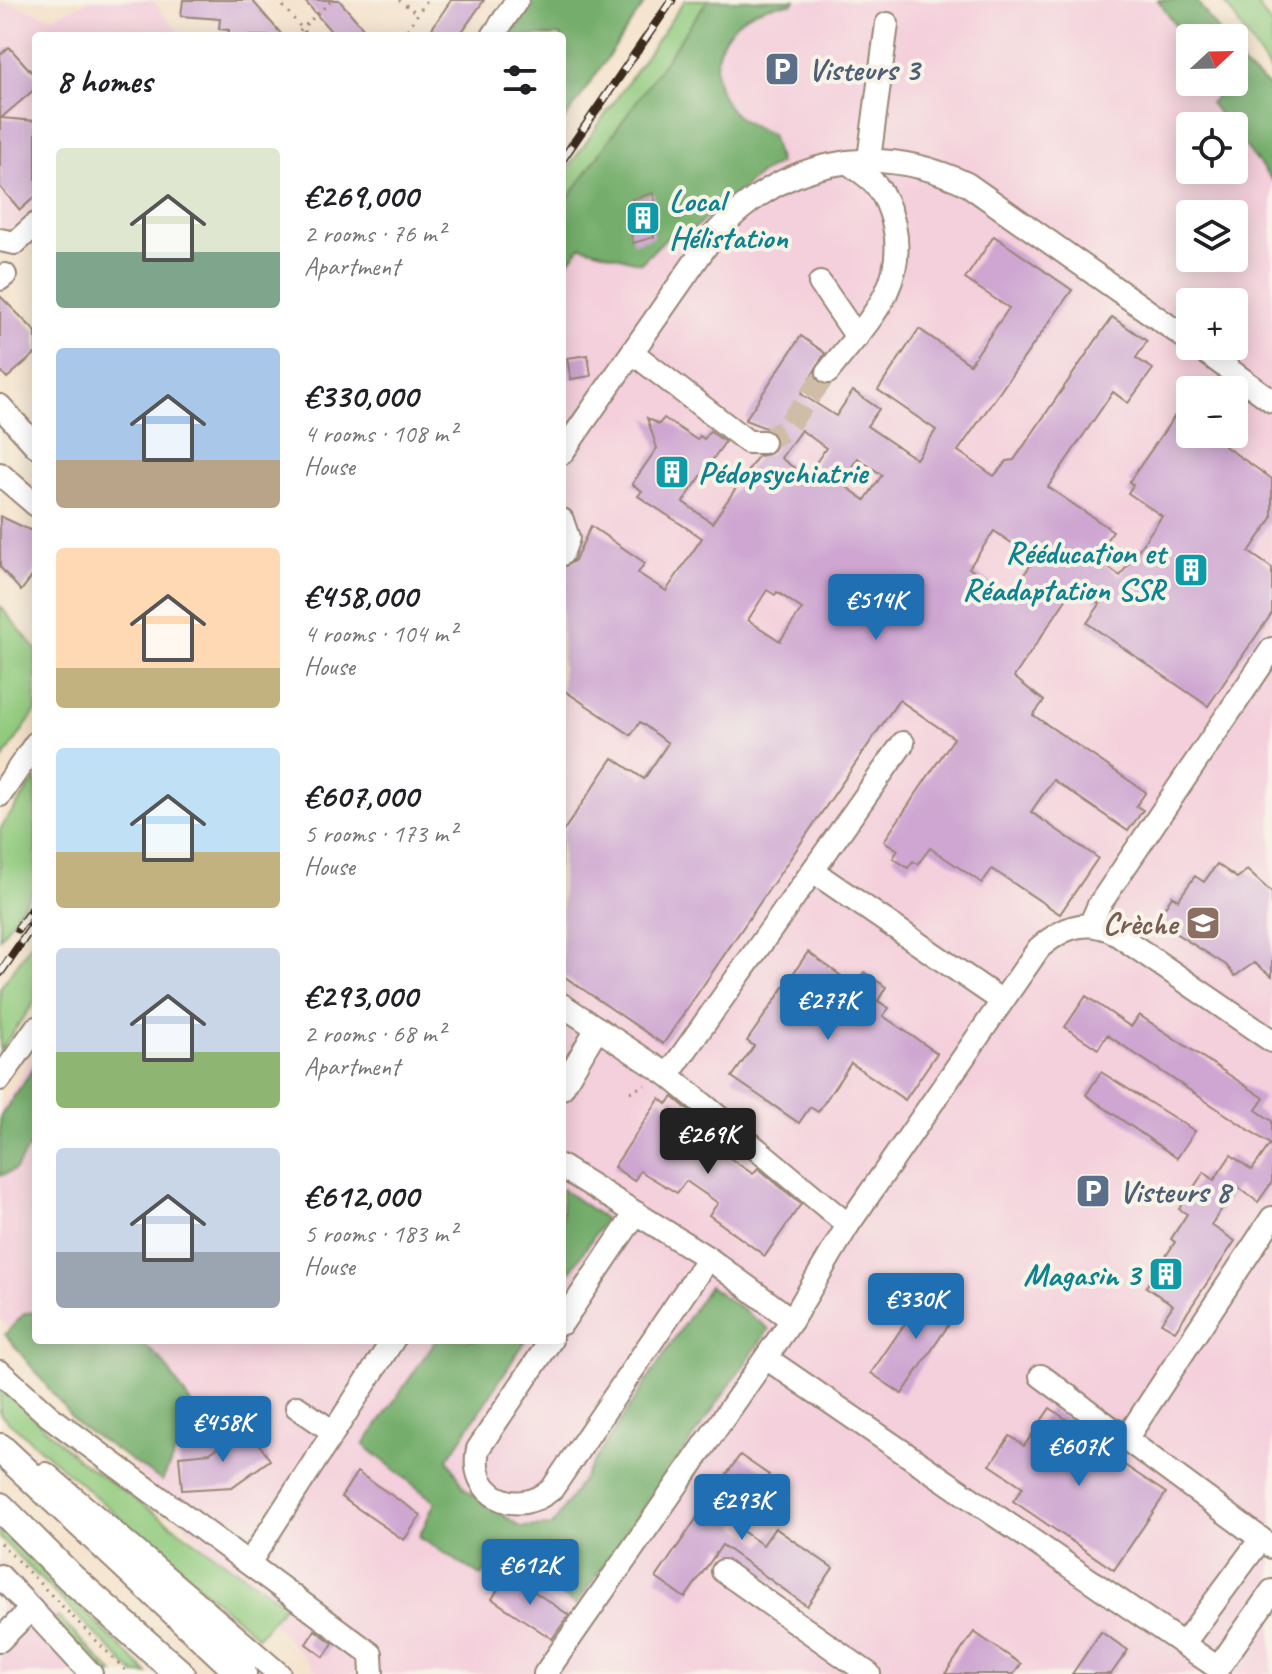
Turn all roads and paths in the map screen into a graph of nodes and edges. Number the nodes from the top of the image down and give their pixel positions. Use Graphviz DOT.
graph roads {
  1 [pos="278,0"];
  2 [pos="332,0"];
  3 [pos="399,0"];
  4 [pos="427,0"];
  5 [pos="517,0"];
  6 [pos="418,14"];
  7 [pos="887,24"];
  8 [pos="301,28"];
  9 [pos="298,32"];
  10 [pos="304,32"];
  11 [pos="406,32"];
  12 [pos="496,32"];
  13 [pos="858,161"];
  14 [pos="32,228"];
  15 [pos="0,240"];
  16 [pos="820,283"];
  17 [pos="1176,331"];
  18 [pos="857,337"];
  19 [pos="633,353"];
  20 [pos="1216,360"];
  21 [pos="828,372"];
  22 [pos="1272,401"];
  23 [pos="0,406"];
  24 [pos="32,442"];
  25 [pos="763,442"];
  26 [pos="566,447"];
  27 [pos="0,474"];
  28 [pos="32,502"];
  29 [pos="1272,649"];
  30 [pos="903,743"];
  31 [pos="32,749"];
  32 [pos="0,795"];
  33 [pos="814,872"];
  34 [pos="1090,925"];
  35 [pos="1002,1001"];
  36 [pos="566,1008"];
  37 [pos="597,1028"];
  38 [pos="32,1034"];
  39 [pos="1272,1041"];
  40 [pos="668,1075"];
  41 [pos="0,1079"];
  42 [pos="566,1081"];
  43 [pos="566,1169"];
  44 [pos="636,1213"];
  45 [pos="1272,1218"];
  46 [pos="848,1225"];
  47 [pos="708,1258"];
  48 [pos="566,1317"];
  49 [pos="792,1320"];
  50 [pos="390,1344"];
  51 [pos="548,1344"];
  52 [pos="766,1358"];
  53 [pos="0,1372"];
  54 [pos="1041,1376"];
  55 [pos="297,1407"];
  56 [pos="332,1431"];
  57 [pos="0,1435"];
  58 [pos="1126,1439"];
  59 [pos="0,1448"];
  60 [pos="0,1507"];
  61 [pos="0,1543"];
  62 [pos="1267,1543"];
  63 [pos="249,1563"];
  64 [pos="723,1571"];
  65 [pos="0,1576"];
  66 [pos="1272,1591"];
  67 [pos="31,1609"];
  68 [pos="0,1640"];
  69 [pos="1184,1643"];
  70 [pos="176,1669"];
  71 [pos="1216,1671"];
  72 [pos="91,1674"];
  73 [pos="129,1674"];
  74 [pos="242,1674"];
  75 [pos="279,1674"];
  76 [pos="372,1674"];
  77 [pos="545,1674"];
  78 [pos="869,1674"];
  1 -- 8 [label="path"];
  2 -- 8 [label="path"];
  3 -- 6 [label="path"];
  4 -- 6 [label="path"];
  5 -- 12 [label="street"];
  6 -- 11 [label="path"];
  7 -- 13 [label="street"];
  8 -- 9 [label="path"];
  8 -- 10 [label="path"];
  13 -- 17 [label="street"];
  13 -- 18 [label="street"];
  13 -- 19 [label="street"];
  14 -- 15 [label="street"];
  16 -- 18 [label="street"];
  18 -- 21 [label="street"];
  19 -- 25 [label="street"];
  19 -- 26 [label="street"];
  20 -- 22 [label="street"];
  23 -- 24 [label="street"];
  27 -- 28 [label="street"];
  29 -- 34 [label="street"];
  30 -- 33 [label="street"];
  31 -- 32 [label="street"];
  33 -- 35 [label="street"];
  33 -- 40 [label="street"];
  34 -- 35 [label="street"];
  34 -- 39 [label="street"];
  35 -- 46 [label="street"];
  36 -- 37 [label="street"];
  37 -- 40 [label="street"];
  37 -- 42 [label="street"];
  38 -- 41 [label="street"];
  40 -- 46 [label="street"];
  43 -- 44 [label="street"];
  44 -- 47 [label="street"];
  44 -- 48 [label="street"];
  45 -- 58 [label="street"];
  46 -- 49 [label="street"];
  47 -- 49 [label="street"];
  47 -- 51 [label="street"];
  49 -- 52 [label="street"];
  50 -- 56 [label="street"];
  52 -- 69 [label="street"];
  52 -- 77 [label="street"];
  53 -- 63 [label="street"];
  54 -- 58 [label="street"];
  55 -- 56 [label="street"];
  56 -- 63 [label="street"];
  57 -- 75 [label="street"];
  58 -- 62 [label="street"];
  59 -- 74 [label="main road"];
  60 -- 70 [label="main road"];
  61 -- 73 [label="path"];
  62 -- 69 [label="street"];
  63 -- 76 [label="street"];
  64 -- 78 [label="street"];
  65 -- 67 [label="street"];
  66 -- 71 [label="street"];
  67 -- 68 [label="street"];
  67 -- 72 [label="street"];
  69 -- 71 [label="street"];
}
